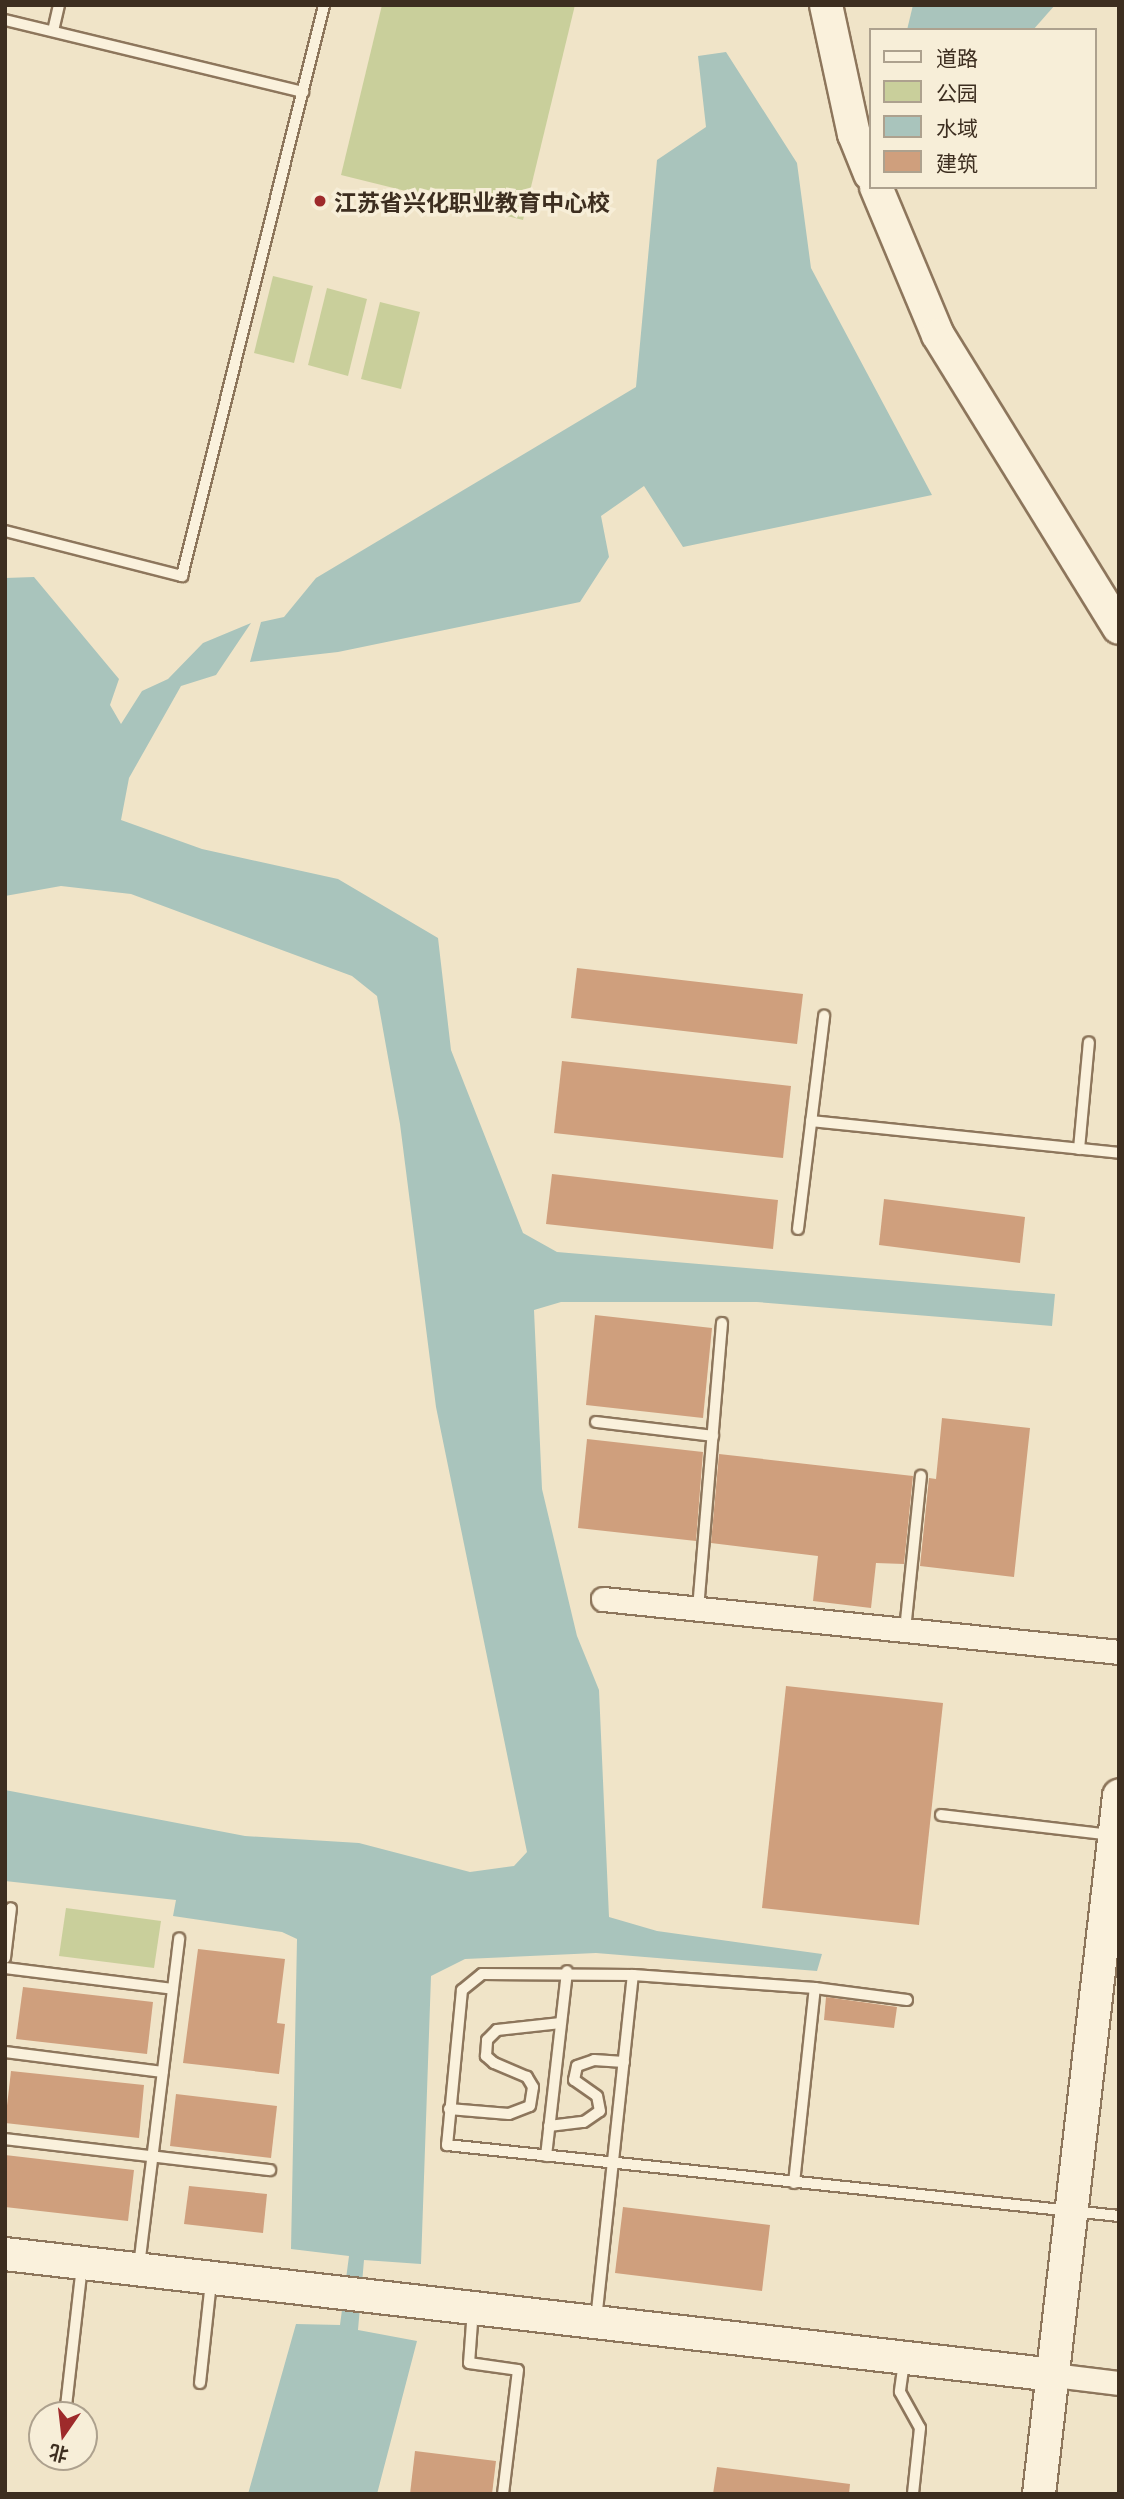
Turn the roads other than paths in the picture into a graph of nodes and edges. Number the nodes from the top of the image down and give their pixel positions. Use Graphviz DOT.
graph roads {
  1 [pos="59,5"];
  2 [pos="324,5"];
  3 [pos="826,5"];
  4 [pos="5,20"];
  5 [pos="53,32"];
  6 [pos="303,92"];
  7 [pos="869,172"];
  8 [pos="877,189"];
  9 [pos="5,531"];
  10 [pos="1119,628"];
  11 [pos="824,1016"];
  12 [pos="1089,1042"];
  13 [pos="811,1121"];
  14 [pos="1079,1149"];
  15 [pos="1119,1153"];
  16 [pos="798,1229"];
  17 [pos="722,1323"];
  18 [pos="596,1422"];
  19 [pos="713,1436"];
  20 [pos="922,1476"];
  21 [pos="603,1600"];
  22 [pos="698,1609"];
  23 [pos="905,1630"];
  24 [pos="1119,1652"];
  25 [pos="1119,1796"];
  26 [pos="941,1815"];
  27 [pos="1114,1835"];
  28 [pos="11,1908"];
  29 [pos="179,1938"];
  30 [pos="5,1958"];
  31 [pos="5,1968"];
  32 [pos="567,1971"];
  33 [pos="633,1975"];
  34 [pos="815,1988"];
  35 [pos="173,1989"];
  36 [pos="907,2000"];
  37 [pos="561,2023"];
  38 [pos="5,2053"];
  39 [pos="624,2062"];
  40 [pos="163,2072"];
  41 [pos="449,2109"];
  42 [pos="549,2126"];
  43 [pos="5,2139"];
  44 [pos="546,2156"];
  45 [pos="153,2157"];
  46 [pos="613,2163"];
  47 [pos="270,2170"];
  48 [pos="794,2183"];
  49 [pos="1074,2211"];
  50 [pos="1119,2216"];
  51 [pos="5,2254"];
  52 [pos="82,2263"];
  53 [pos="139,2269"];
  54 [pos="212,2277"];
  55 [pos="473,2308"];
  56 [pos="596,2322"];
  57 [pos="904,2358"];
  58 [pos="1054,2375"];
  59 [pos="200,2383"];
  60 [pos="1119,2383"];
  61 [pos="67,2401"];
  62 [pos="503,2494"];
  63 [pos="913,2494"];
  64 [pos="1039,2494"];
  1 -- 5 [label="lane"];
  2 -- 6 [label="lane"];
  3 -- 7 [label="street"];
  4 -- 5 [label="lane"];
  5 -- 6 [label="lane"];
  6 -- 9 [label="lane"];
  8 -- 10 [label="street"];
  11 -- 13 [label="lane"];
  12 -- 14 [label="lane"];
  13 -- 14 [label="lane"];
  13 -- 16 [label="lane"];
  14 -- 15 [label="lane"];
  17 -- 19 [label="lane"];
  18 -- 19 [label="lane"];
  19 -- 22 [label="lane"];
  20 -- 23 [label="lane"];
  21 -- 22 [label="street"];
  22 -- 23 [label="street"];
  23 -- 24 [label="street"];
  25 -- 27 [label="street"];
  26 -- 27 [label="lane"];
  27 -- 49 [label="street"];
  28 -- 30 [label="lane"];
  29 -- 35 [label="lane"];
  31 -- 35 [label="lane"];
  32 -- 33 [label="lane"];
  32 -- 37 [label="lane"];
  32 -- 41 [label="lane"];
  33 -- 34 [label="lane"];
  33 -- 39 [label="lane"];
  34 -- 36 [label="lane"];
  34 -- 48 [label="lane"];
  35 -- 40 [label="lane"];
  37 -- 41 [label="lane"];
  37 -- 42 [label="lane"];
  38 -- 40 [label="lane"];
  39 -- 42 [label="lane"];
  39 -- 46 [label="lane"];
  40 -- 45 [label="lane"];
  41 -- 44 [label="lane"];
  42 -- 44 [label="lane"];
  43 -- 45 [label="lane"];
  44 -- 46 [label="lane"];
  45 -- 47 [label="lane"];
  45 -- 53 [label="lane"];
  46 -- 48 [label="lane"];
  46 -- 56 [label="lane"];
  48 -- 49 [label="lane"];
  49 -- 50 [label="lane"];
  49 -- 58 [label="street"];
  51 -- 52 [label="street"];
  52 -- 53 [label="street"];
  52 -- 61 [label="lane"];
  53 -- 54 [label="street"];
  54 -- 55 [label="street"];
  54 -- 59 [label="lane"];
  55 -- 56 [label="street"];
  55 -- 62 [label="lane"];
  56 -- 57 [label="street"];
  57 -- 58 [label="street"];
  57 -- 63 [label="lane"];
  58 -- 60 [label="street"];
  58 -- 64 [label="street"];
}
